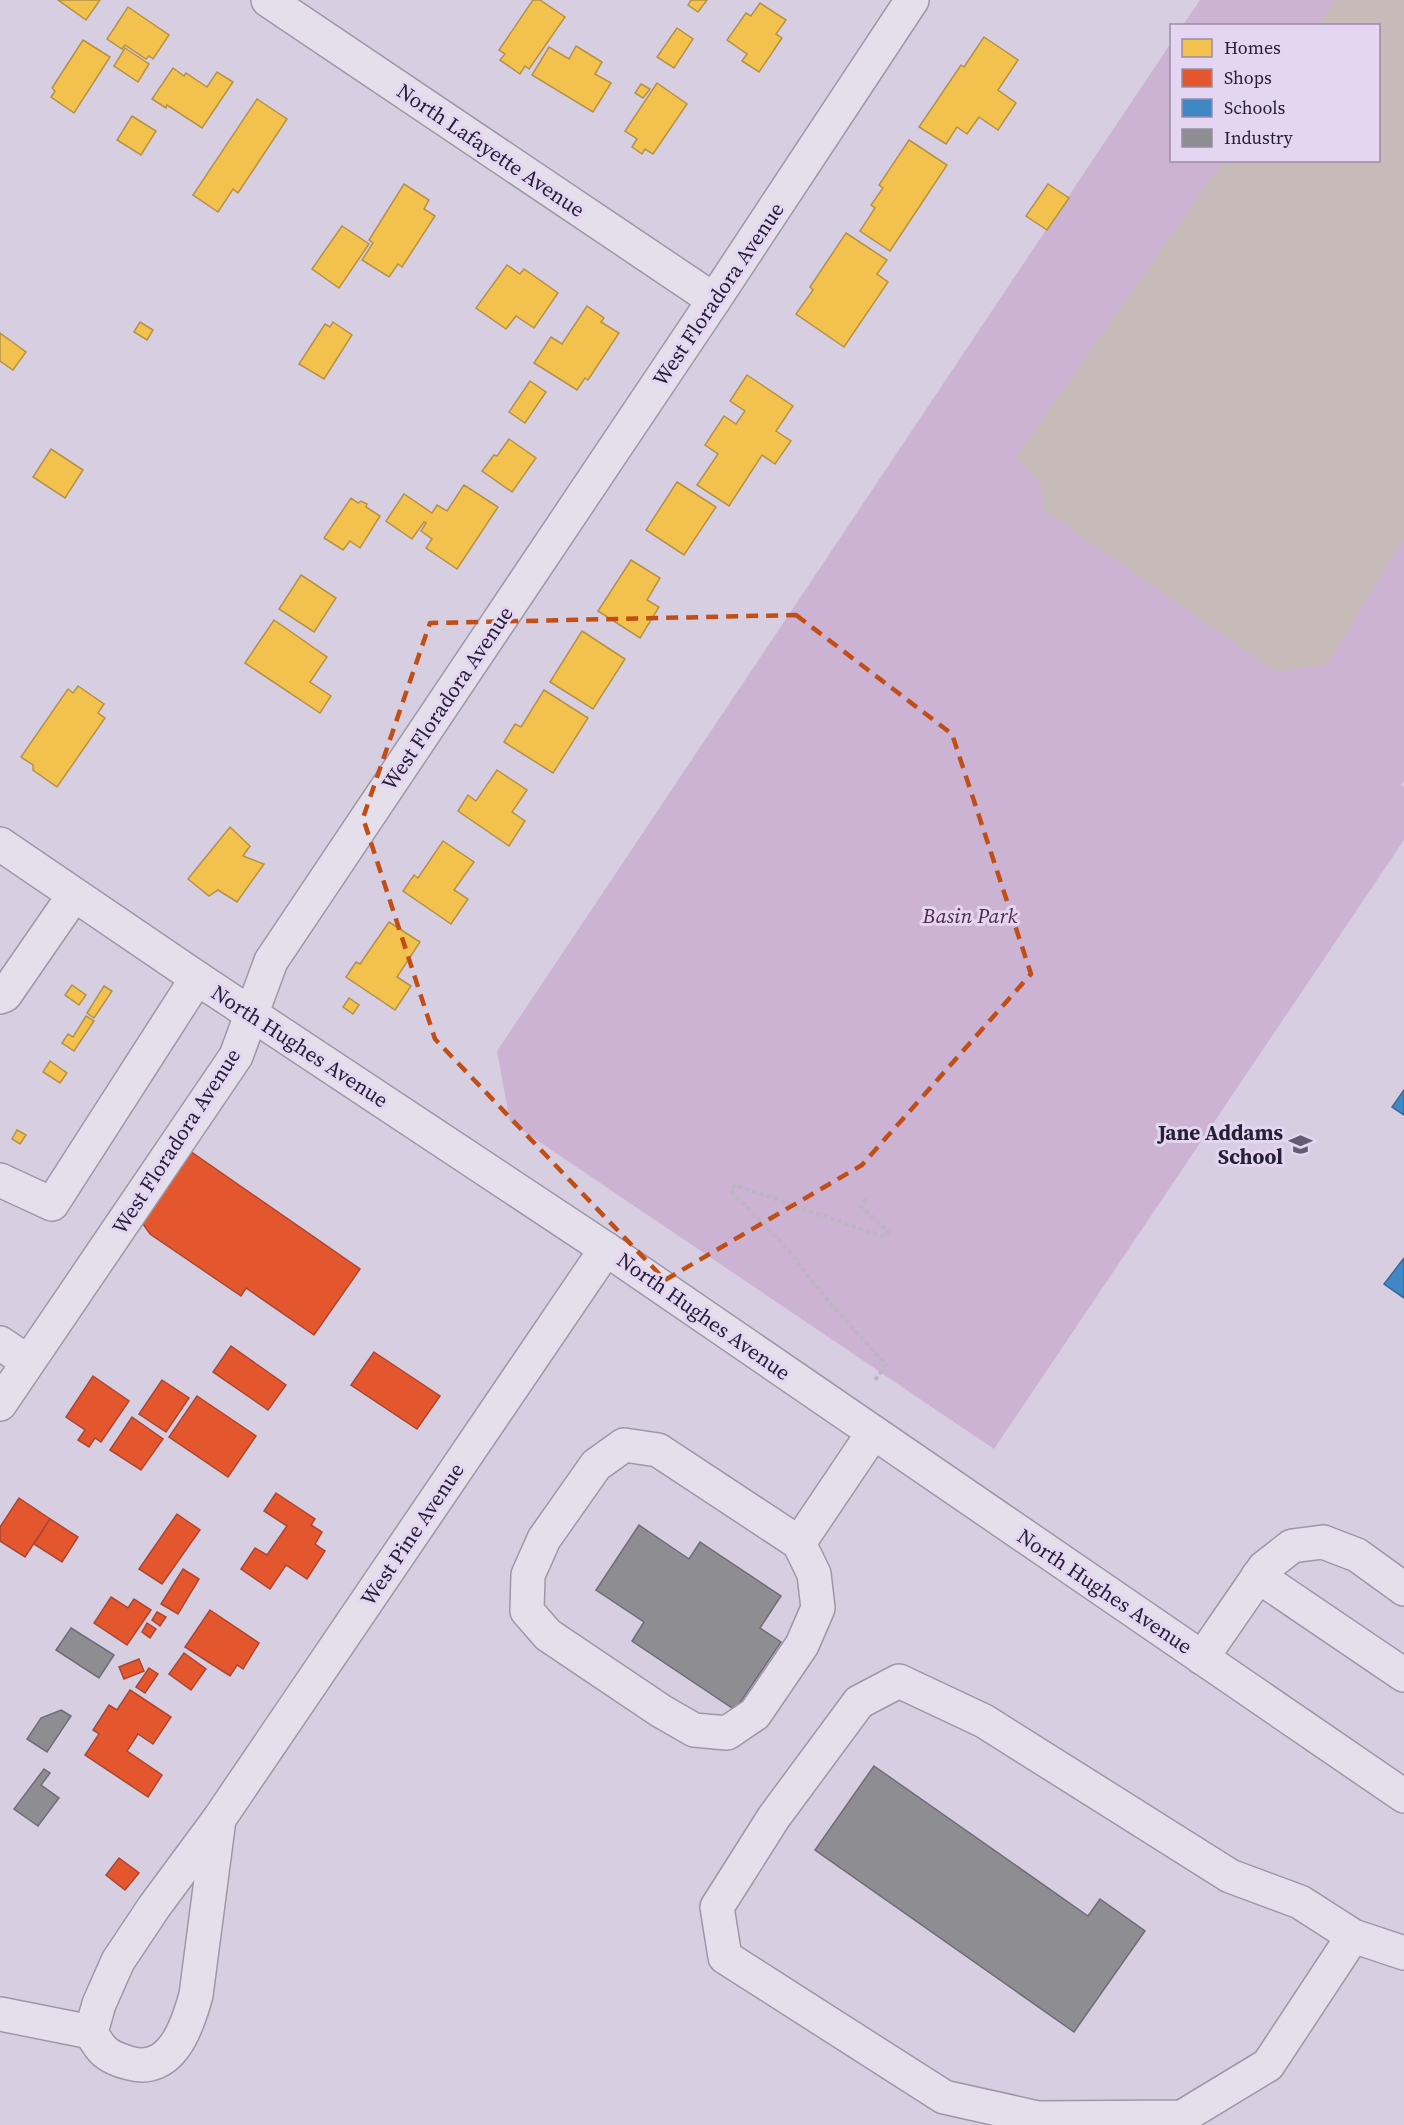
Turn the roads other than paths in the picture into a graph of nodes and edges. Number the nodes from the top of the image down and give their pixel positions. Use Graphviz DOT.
graph roads {
  1 [pos="268,0"];
  2 [pos="912,0"];
  3 [pos="714,300"];
  4 [pos="0,844"];
  5 [pos="74,895"];
  6 [pos="197,978"];
  7 [pos="0,997"];
  8 [pos="252,1014"];
  9 [pos="0,1180"];
  10 [pos="606,1249"];
  11 [pos="0,1343"];
  12 [pos="28,1362"];
  13 [pos="0,1404"];
  14 [pos="873,1433"];
  15 [pos="799,1543"];
  16 [pos="1258,1576"];
  17 [pos="1404,1589"];
  18 [pos="1202,1658"];
  19 [pos="1404,1675"];
  20 [pos="1404,1796"];
  21 [pos="219,1819"];
  22 [pos="1353,1936"];
  23 [pos="1404,1953"];
  24 [pos="0,2014"];
  25 [pos="90,2032"];
  1 -- 3 [label="street, North Lafayette Avenue"];
  2 -- 3 [label="street, West Floradora Avenue"];
  3 -- 8 [label="street, West Floradora Avenue"];
  4 -- 5 [label="street, North Hughes Avenue"];
  5 -- 6 [label="street, North Hughes Avenue"];
  5 -- 7 [label="street"];
  6 -- 8 [label="street, North Hughes Avenue"];
  6 -- 9 [label="street"];
  8 -- 10 [label="street, North Hughes Avenue"];
  8 -- 12 [label="street, West Floradora Avenue"];
  10 -- 14 [label="street, North Hughes Avenue"];
  10 -- 21 [label="street, West Pine Avenue"];
  11 -- 12 [label="street"];
  12 -- 13 [label="street, West Floradora Avenue"];
  14 -- 15 [label="street"];
  14 -- 18 [label="street, North Hughes Avenue"];
  15 -- 15 [label="street"];
  16 -- 17 [label="street"];
  16 -- 18 [label="street"];
  16 -- 19 [label="street"];
  18 -- 20 [label="street, North Hughes Avenue"];
  21 -- 25 [label="street, West Pine Avenue"];
  21 -- 25 [label="street, West Pine Avenue"];
  22 -- 22 [label="street"];
  22 -- 23 [label="street"];
  24 -- 25 [label="street"];
}
